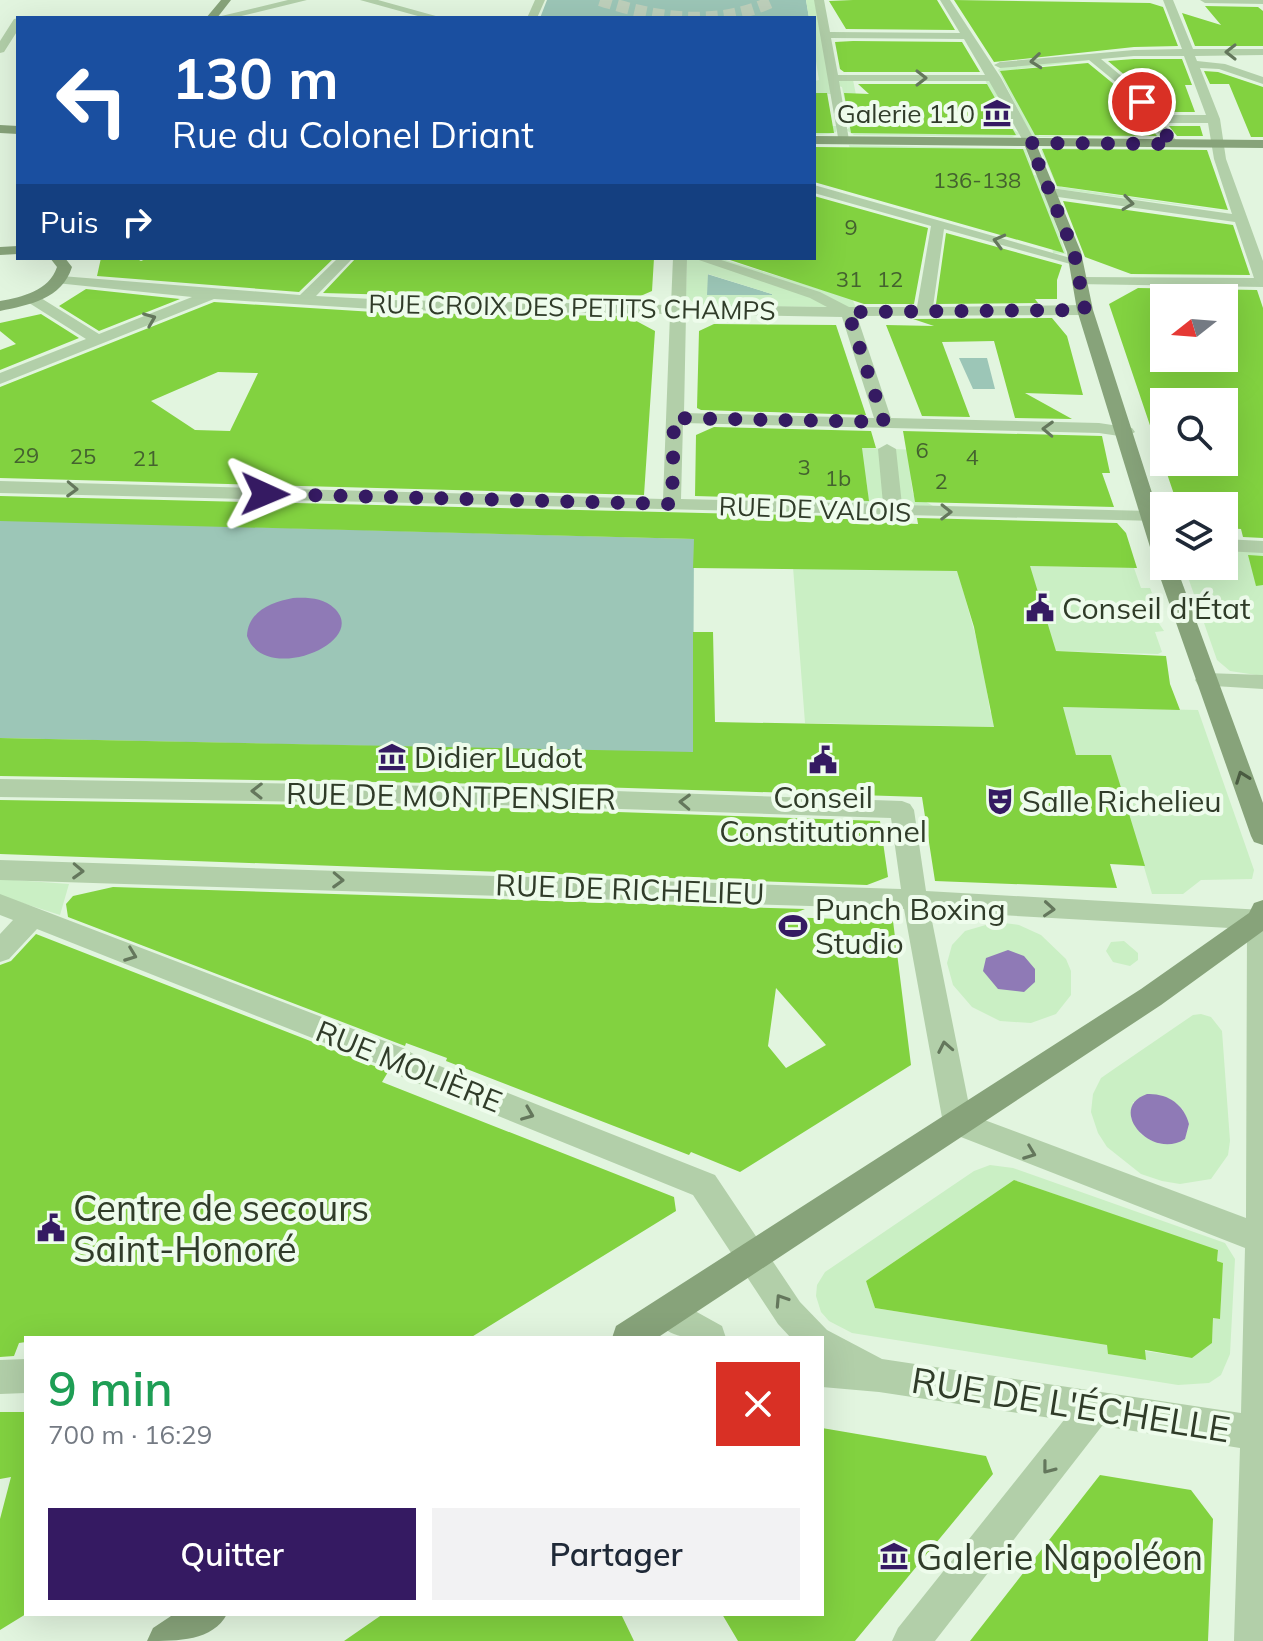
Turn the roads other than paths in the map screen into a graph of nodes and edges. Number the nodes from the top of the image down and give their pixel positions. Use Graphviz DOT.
graph roads {
  1 [pos="210,0"];
  2 [pos="302,0"];
  3 [pos="365,0"];
  4 [pos="819,0"];
  5 [pos="945,0"];
  6 [pos="1168,0"];
  7 [pos="1205,0"];
  8 [pos="1256,1"];
  9 [pos="1263,4"];
  10 [pos="219,11"];
  11 [pos="430,16"];
  12 [pos="16,27"];
  13 [pos="825,35"];
  14 [pos="965,36"];
  15 [pos="1263,52"];
  16 [pos="3,55"];
  17 [pos="1090,56"];
  18 [pos="1192,56"];
  19 [pos="985,66"];
  20 [pos="995,78"];
  21 [pos="1263,81"];
  22 [pos="826,86"];
  23 [pos="1156,119"];
  24 [pos="1214,119"];
  25 [pos="816,140"];
  26 [pos="843,140"];
  27 [pos="1030,143"];
  28 [pos="1173,144"];
  29 [pos="1223,144"];
  30 [pos="1263,144"];
  31 [pos="816,190"];
  32 [pos="1051,192"];
  33 [pos="1240,219"];
  34 [pos="938,224"];
  35 [pos="59,260"];
  36 [pos="342,260"];
  37 [pos="680,260"];
  38 [pos="706,260"];
  39 [pos="1074,261"];
  40 [pos="61,280"];
  41 [pos="1081,281"];
  42 [pos="1263,282"];
  43 [pos="212,294"];
  44 [pos="31,298"];
  45 [pos="303,300"];
  46 [pos="0,306"];
  47 [pos="1085,310"];
  48 [pos="678,311"];
  49 [pos="848,312"];
  50 [pos="924,312"];
  51 [pos="98,340"];
  52 [pos="0,379"];
  53 [pos="674,418"];
  54 [pos="884,422"];
  55 [pos="1126,432"];
  56 [pos="887,449"];
  57 [pos="0,487"];
  58 [pos="672,504"];
  59 [pos="893,511"];
  60 [pos="1150,517"];
  61 [pos="1238,546"];
  62 [pos="1263,547"];
  63 [pos="1171,580"];
  64 [pos="1206,680"];
  65 [pos="1263,682"];
  66 [pos="0,788"];
  67 [pos="1263,836"];
  68 [pos="0,870"];
  69 [pos="915,899"];
  70 [pos="0,904"];
  71 [pos="1261,915"];
  72 [pos="32,917"];
  73 [pos="0,951"];
  74 [pos="958,1123"];
  75 [pos="1261,1239"];
  76 [pos="753,1257"];
  77 [pos="668,1312"];
  78 [pos="631,1336"];
  79 [pos="707,1336"];
  80 [pos="812,1336"];
  81 [pos="824,1345"];
  82 [pos="824,1370"];
  83 [pos="879,1375"];
  84 [pos="24,1376"];
  85 [pos="0,1377"];
  86 [pos="1096,1407"];
  87 [pos="1260,1433"];
  88 [pos="205,1616"];
  89 [pos="166,1641"];
  90 [pos="911,1641"];
  91 [pos="1253,1641"];
  1 -- 10 [label="street"];
  2 -- 10 [label="street"];
  3 -- 11 [label="street"];
  4 -- 13 [label="street"];
  5 -- 14 [label="street"];
  6 -- 18 [label="street"];
  7 -- 8 [label="street"];
  8 -- 9 [label="street"];
  12 -- 16 [label="street"];
  13 -- 14 [label="street"];
  13 -- 22 [label="street"];
  14 -- 19 [label="street"];
  15 -- 18 [label="street, one-way"];
  17 -- 18 [label="street"];
  17 -- 19 [label="street, one-way"];
  17 -- 23 [label="street"];
  18 -- 21 [label="street"];
  18 -- 24 [label="street"];
  19 -- 20 [label="street"];
  22 -- 20 [label="street, one-way"];
  20 -- 27 [label="street"];
  22 -- 26 [label="street"];
  23 -- 24 [label="street"];
  23 -- 28 [label="street"];
  24 -- 29 [label="street"];
  25 -- 26 [label="street"];
  26 -- 27 [label="street"];
  27 -- 28 [label="street"];
  27 -- 32 [label="street"];
  28 -- 29 [label="street"];
  29 -- 30 [label="street"];
  29 -- 33 [label="street"];
  31 -- 34 [label="street"];
  32 -- 33 [label="street, one-way"];
  32 -- 39 [label="street"];
  33 -- 42 [label="street"];
  39 -- 34 [label="street, one-way"];
  34 -- 50 [label="street"];
  35 -- 40 [label="street"];
  36 -- 45 [label="street"];
  37 -- 48 [label="street"];
  38 -- 49 [label="street"];
  39 -- 41 [label="street"];
  40 -- 43 [label="street, RUE CROIX DES PETITS CHAMPS"];
  40 -- 44 [label="street"];
  41 -- 42 [label="street"];
  41 -- 47 [label="street"];
  43 -- 45 [label="street, RUE CROIX DES PETITS CHAMPS"];
  51 -- 43 [label="street, one-way"];
  44 -- 46 [label="street"];
  44 -- 51 [label="street"];
  45 -- 48 [label="street, RUE CROIX DES PETITS CHAMPS"];
  47 -- 50 [label="street, RUE CROIX DES PETITS CHAMPS"];
  47 -- 55 [label="street"];
  48 -- 49 [label="street, RUE CROIX DES PETITS CHAMPS"];
  48 -- 53 [label="street"];
  49 -- 50 [label="street, RUE CROIX DES PETITS CHAMPS"];
  49 -- 54 [label="street"];
  51 -- 52 [label="street"];
  53 -- 54 [label="street"];
  53 -- 58 [label="street"];
  55 -- 54 [label="street, one-way"];
  55 -- 60 [label="street"];
  56 -- 59 [label="street"];
  57 -- 58 [label="street, RUE DE VALOIS, one-way"];
  58 -- 59 [label="street, RUE DE VALOIS"];
  59 -- 60 [label="street, RUE DE VALOIS, one-way"];
  61 -- 62 [label="street"];
  63 -- 64 [label="street"];
  64 -- 65 [label="street"];
  67 -- 64 [label="street, one-way"];
  69 -- 66 [label="street, RUE DE MONTPENSIER, one-way"];
  68 -- 69 [label="street, RUE DE RICHELIEU, one-way"];
  69 -- 71 [label="street, RUE DE RICHELIEU, one-way"];
  74 -- 69 [label="street, one-way"];
  70 -- 72 [label="street, RUE MOLIÈRE"];
  71 -- 74 [label="street"];
  71 -- 75 [label="street"];
  72 -- 73 [label="street"];
  72 -- 76 [label="street, RUE MOLIÈRE, one-way"];
  74 -- 75 [label="street, one-way"];
  74 -- 76 [label="street"];
  75 -- 87 [label="street"];
  76 -- 77 [label="street"];
  80 -- 76 [label="street, one-way"];
  77 -- 78 [label="street"];
  77 -- 79 [label="street"];
  81 -- 83 [label="street, RUE DE L'ÉCHELLE"];
  82 -- 83 [label="street, RUE DE L'ÉCHELLE"];
  83 -- 86 [label="street, RUE DE L'ÉCHELLE"];
  84 -- 85 [label="street"];
  86 -- 87 [label="street, RUE DE L'ÉCHELLE"];
  86 -- 90 [label="street, one-way"];
  87 -- 91 [label="street"];
  88 -- 89 [label="street"];
}
